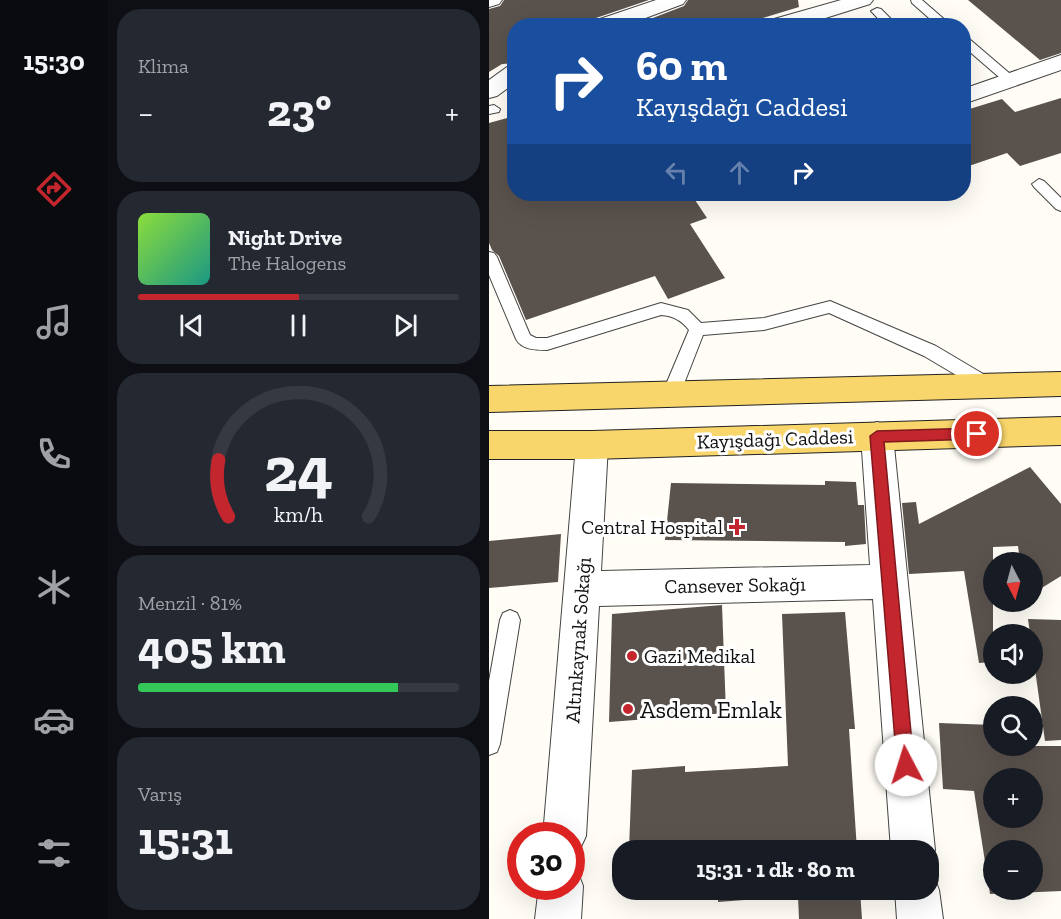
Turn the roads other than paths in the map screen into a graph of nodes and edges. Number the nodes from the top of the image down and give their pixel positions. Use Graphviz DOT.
graph roads {
  1 [pos="676,0"];
  2 [pos="917,0"];
  3 [pos="870,6"];
  4 [pos="625,18"];
  5 [pos="822,18"];
  6 [pos="884,18"];
  7 [pos="937,18"];
  8 [pos="971,48"];
  9 [pos="1061,62"];
  10 [pos="507,81"];
  11 [pos="1011,81"];
  12 [pos="507,92"];
  13 [pos="971,94"];
  14 [pos="490,101"];
  15 [pos="1039,184"];
  16 [pos="1061,207"];
  17 [pos="489,257"];
  18 [pos="697,329"];
  19 [pos="1061,384"];
  20 [pos="989,387"];
  21 [pos="671,394"];
  22 [pos="489,399"];
  23 [pos="1061,431"];
  24 [pos="877,436"];
  25 [pos="489,445"];
  26 [pos="592,445"];
  27 [pos="889,582"];
  28 [pos="582,589"];
  29 [pos="510,620"];
  30 [pos="489,744"];
  31 [pos="565,822"];
  32 [pos="912,840"];
  33 [pos="560,900"];
  34 [pos="918,900"];
  35 [pos="558,919"];
  36 [pos="920,919"];
  1 -- 4 [label="street"];
  2 -- 7 [label="lane"];
  3 -- 5 [label="street"];
  3 -- 6 [label="lane"];
  8 -- 11 [label="lane"];
  9 -- 11 [label="street"];
  10 -- 14 [label="street"];
  11 -- 13 [label="street"];
  12 -- 14 [label="street"];
  15 -- 16 [label="lane"];
  17 -- 18 [label="lane"];
  18 -- 20 [label="lane"];
  18 -- 21 [label="lane"];
  19 -- 20 [label="main road"];
  20 -- 21 [label="main road"];
  21 -- 22 [label="main road"];
  23 -- 24 [label="main road, Kayışdağı Caddesi"];
  24 -- 26 [label="main road, Kayışdağı Caddesi"];
  24 -- 27 [label="street"];
  25 -- 26 [label="main road, Kayışdağı Caddesi"];
  26 -- 28 [label="street, Altınkaynak Sokağı"];
  27 -- 28 [label="street, Cansever Sokağı"];
  27 -- 32 [label="street"];
  28 -- 31 [label="street, Altınkaynak Sokağı"];
  29 -- 30 [label="lane"];
  33 -- 35 [label="street"];
  34 -- 36 [label="street"];
}
